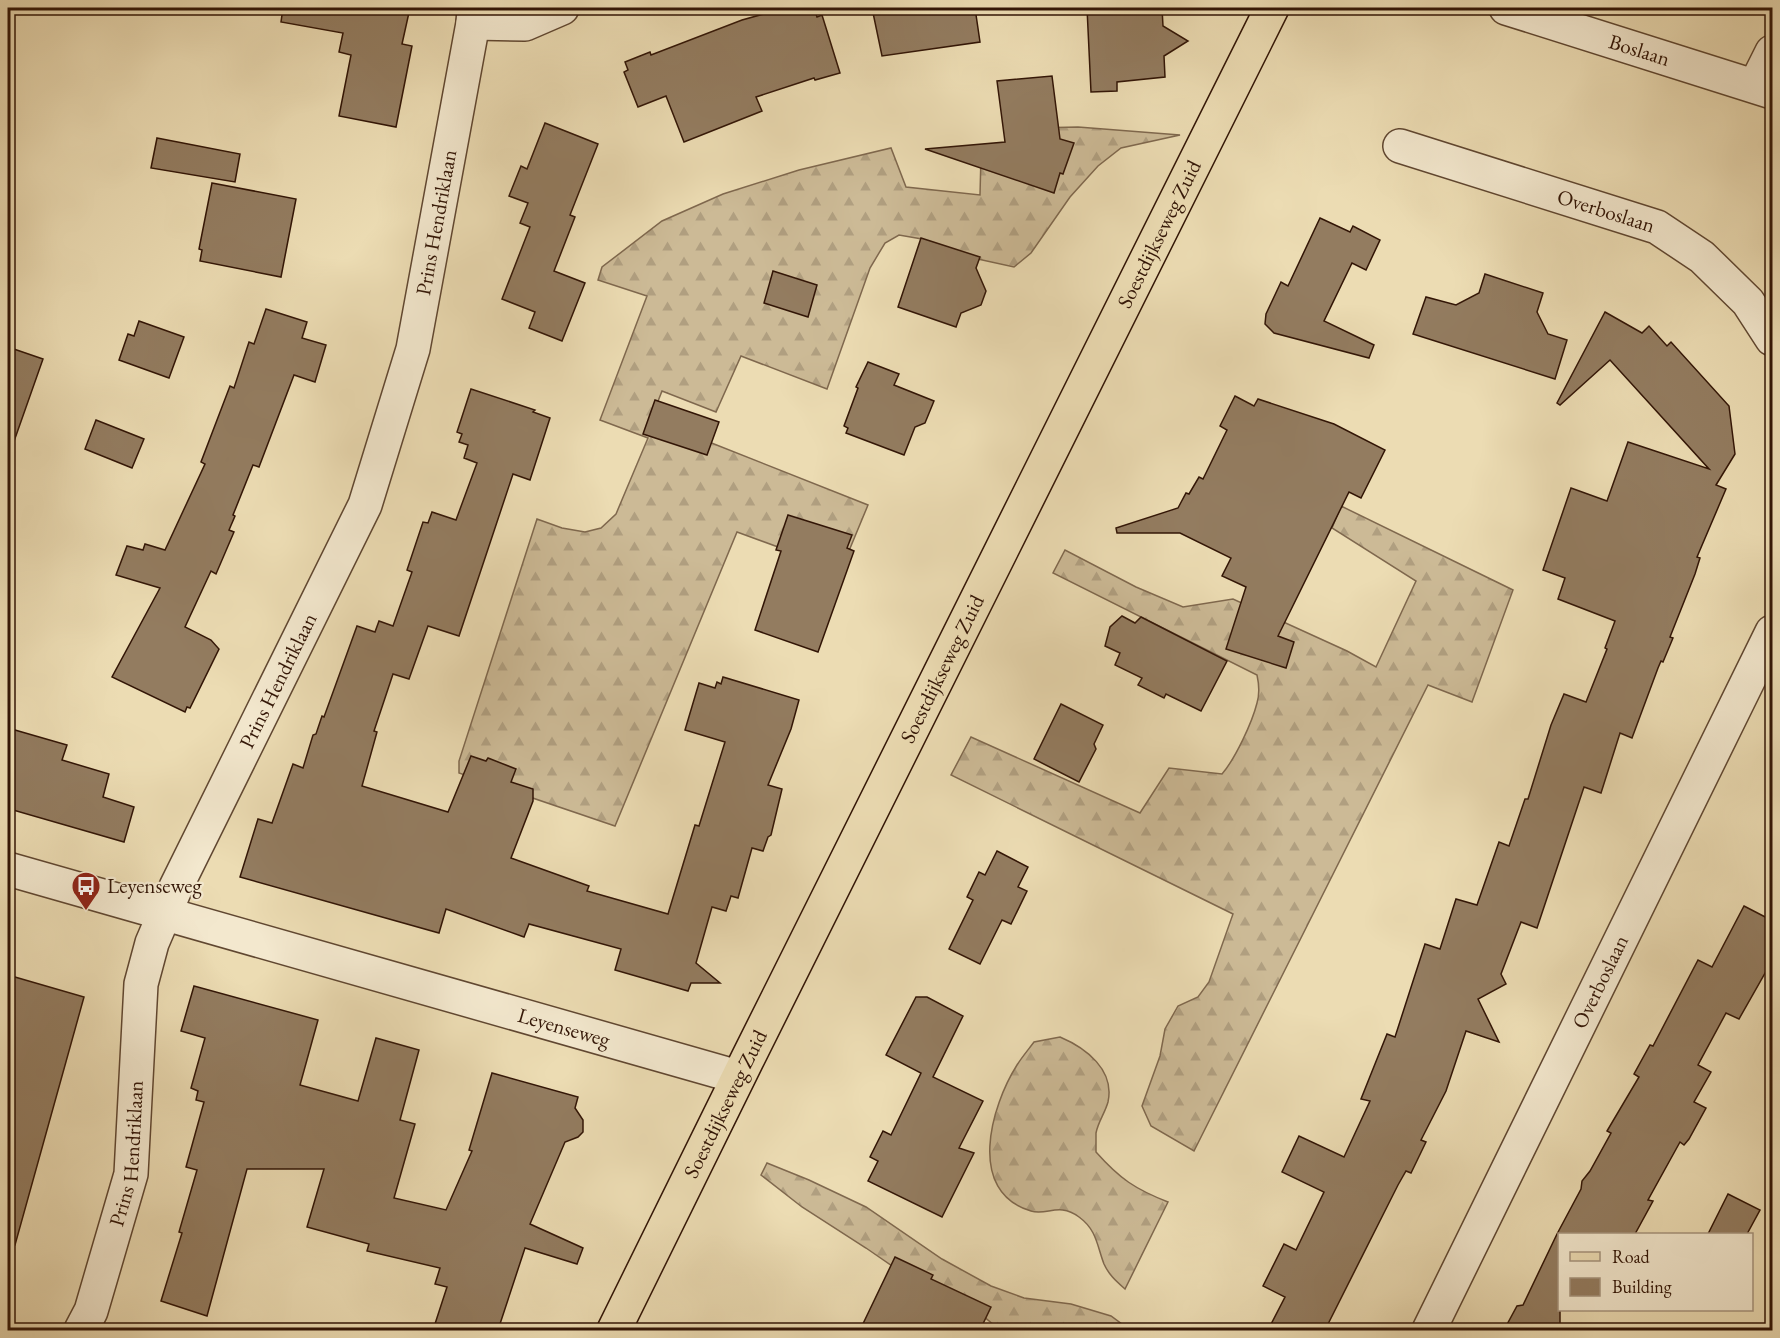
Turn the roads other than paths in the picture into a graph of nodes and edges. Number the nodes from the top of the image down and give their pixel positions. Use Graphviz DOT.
graph roads {
  1 [pos="562,8"];
  2 [pos="1272,8"];
  3 [pos="1506,8"];
  4 [pos="474,15"];
  5 [pos="1773,52"];
  6 [pos="1764,89"];
  7 [pos="1400,146"];
  8 [pos="1773,339"];
  9 [pos="1773,633"];
  10 [pos="8,870"];
  11 [pos="165,913"];
  12 [pos="738,1077"];
  13 [pos="81,1330"];
  14 [pos="614,1330"];
  15 [pos="1429,1330"];
  1 -- 4 [label="street"];
  2 -- 12 [label="main road, Soestdijkseweg Zuid"];
  3 -- 6 [label="street, Boslaan"];
  4 -- 11 [label="street, Prins Hendriklaan"];
  5 -- 6 [label="street"];
  7 -- 8 [label="street, Overboslaan"];
  9 -- 15 [label="street, Overboslaan"];
  10 -- 11 [label="street, Leyenseweg"];
  11 -- 12 [label="street, Leyenseweg"];
  11 -- 13 [label="street, Prins Hendriklaan"];
  12 -- 14 [label="main road, Soestdijkseweg Zuid"];
}
